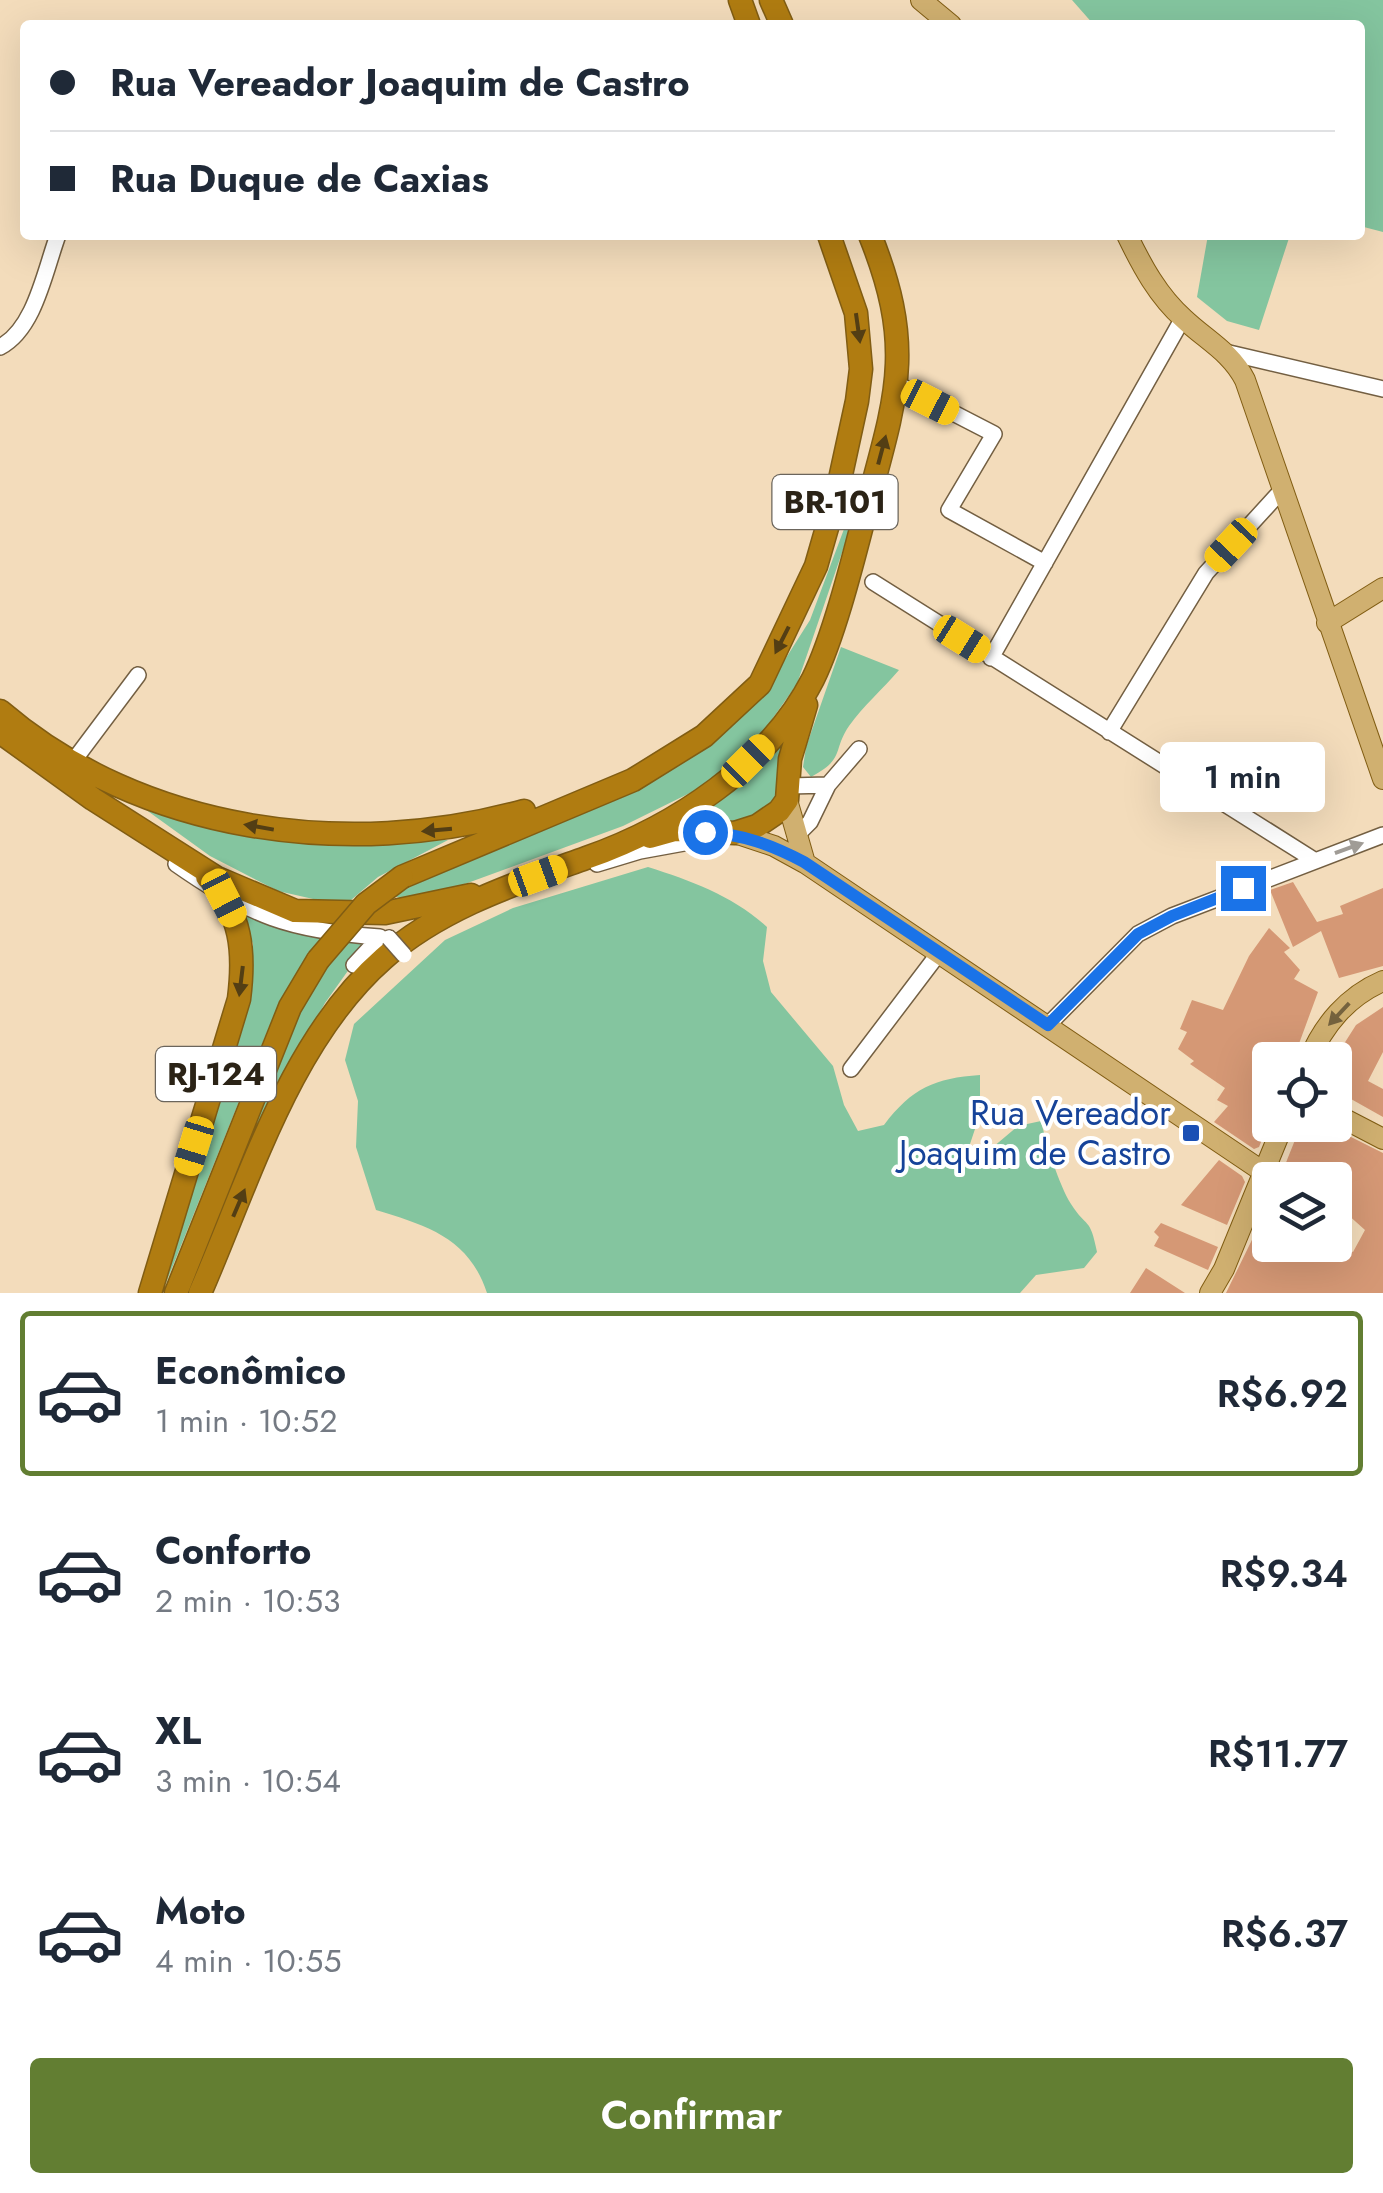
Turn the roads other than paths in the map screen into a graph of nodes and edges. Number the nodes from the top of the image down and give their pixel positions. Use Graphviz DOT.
graph roads {
  1 [pos="921,0"];
  2 [pos="945,20"];
  3 [pos="56,240"];
  4 [pos="832,240"];
  5 [pos="872,240"];
  6 [pos="1129,240"];
  7 [pos="1183,318"];
  8 [pos="0,347"];
  9 [pos="1225,352"];
  10 [pos="1266,362"];
  11 [pos="1245,380"];
  12 [pos="899,386"];
  13 [pos="1383,389"];
  14 [pos="1282,490"];
  15 [pos="1044,563"];
  16 [pos="873,582"];
  17 [pos="1383,588"];
  18 [pos="1327,622"];
  19 [pos="991,658"];
  20 [pos="138,675"];
  21 [pos="814,677"];
  22 [pos="0,711"];
  23 [pos="0,732"];
  24 [pos="1109,732"];
  25 [pos="0,740"];
  26 [pos="859,749"];
  27 [pos="664,762"];
  28 [pos="72,763"];
  29 [pos="1383,779"];
  30 [pos="828,785"];
  31 [pos="788,793"];
  32 [pos="735,834"];
  33 [pos="1383,835"];
  34 [pos="796,836"];
  35 [pos="627,844"];
  36 [pos="1314,860"];
  37 [pos="804,862"];
  38 [pos="194,863"];
  39 [pos="508,886"];
  40 [pos="224,898"];
  41 [pos="939,953"];
  42 [pos="1383,981"];
  43 [pos="1048,1025"];
  44 [pos="1316,1042"];
  45 [pos="850,1069"];
  46 [pos="1352,1122"];
  47 [pos="1383,1138"];
  48 [pos="1252,1165"];
  49 [pos="1252,1200"];
  50 [pos="150,1293"];
  51 [pos="176,1293"];
  52 [pos="200,1293"];
  53 [pos="1210,1293"];
  1 -- 2 [label="main road"];
  3 -- 8 [label="street"];
  4 -- 27 [label="highway, BR-101, one-way"];
  5 -- 12 [label="highway, BR-101"];
  6 -- 7 [label="main road"];
  7 -- 9 [label="main road"];
  7 -- 15 [label="street"];
  9 -- 10 [label="street"];
  9 -- 11 [label="main road"];
  10 -- 11 [label="street"];
  10 -- 13 [label="street"];
  11 -- 14 [label="main road"];
  12 -- 15 [label="street"];
  21 -- 12 [label="highway, BR-101, one-way"];
  14 -- 18 [label="main road"];
  14 -- 24 [label="street"];
  15 -- 19 [label="street"];
  16 -- 19 [label="street"];
  17 -- 18 [label="main road"];
  18 -- 29 [label="main road"];
  19 -- 24 [label="street"];
  20 -- 28 [label="street"];
  21 -- 31 [label="highway"];
  21 -- 35 [label="highway, BR-101"];
  22 -- 28 [label="highway"];
  23 -- 38 [label="highway, RJ-124"];
  24 -- 36 [label="street"];
  25 -- 40 [label="street"];
  26 -- 30 [label="street"];
  27 -- 28 [label="highway, one-way"];
  27 -- 51 [label="highway, BR-101, bridge"];
  30 -- 31 [label="street"];
  30 -- 34 [label="street"];
  31 -- 32 [label="highway"];
  31 -- 34 [label="main road"];
  32 -- 35 [label="highway"];
  32 -- 37 [label="main road"];
  32 -- 40 [label="street, bridge"];
  36 -- 33 [label="street, one-way"];
  34 -- 37 [label="main road"];
  35 -- 39 [label="highway, BR-101"];
  36 -- 43 [label="street"];
  37 -- 41 [label="main road"];
  38 -- 39 [label="highway, RJ-124"];
  38 -- 40 [label="highway, RJ-124"];
  52 -- 39 [label="highway, BR-101, one-way"];
  40 -- 50 [label="highway, RJ-124, one-way"];
  41 -- 43 [label="main road"];
  41 -- 45 [label="street"];
  42 -- 44 [label="main road, one-way"];
  43 -- 48 [label="main road"];
  46 -- 47 [label="main road"];
  49 -- 53 [label="main road"];
}
